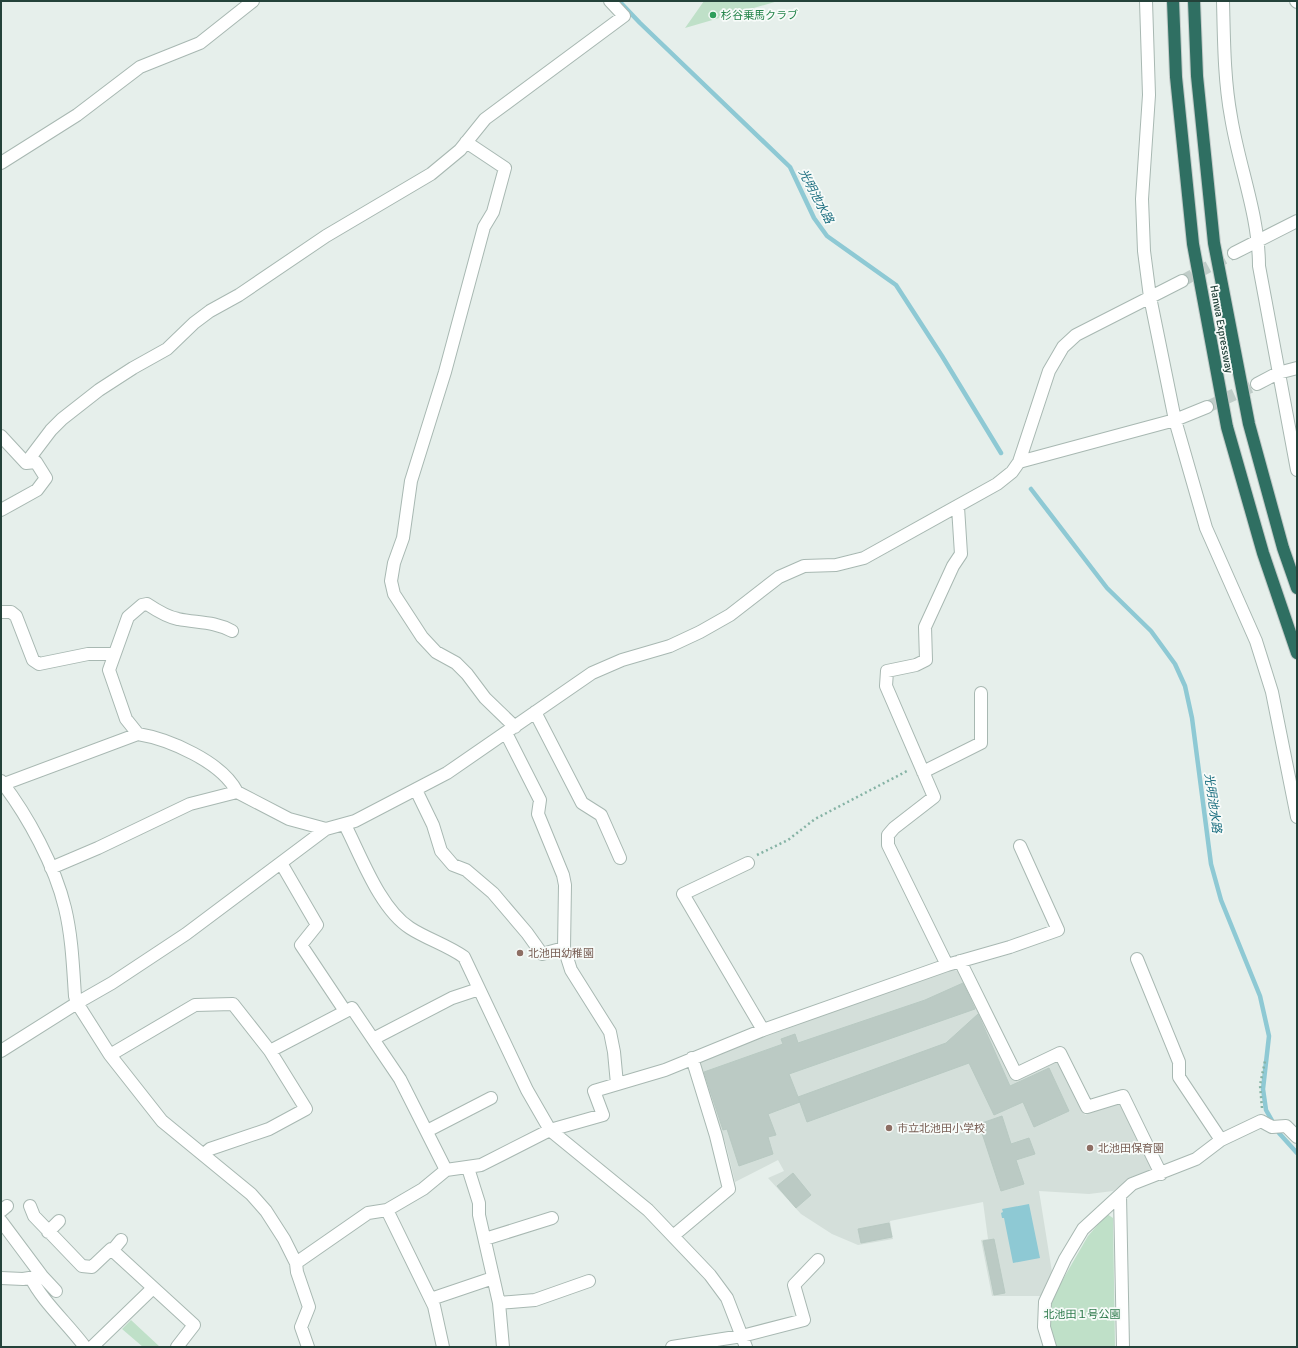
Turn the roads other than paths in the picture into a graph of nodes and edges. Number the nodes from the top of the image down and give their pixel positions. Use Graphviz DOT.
graph roads {
  1 [pos="253,1"];
  2 [pos="610,1"];
  3 [pos="1146,1"];
  4 [pos="1174,1"];
  5 [pos="1194,1"];
  6 [pos="1223,1"];
  7 [pos="466,142"];
  8 [pos="1,163"];
  9 [pos="1297,221"];
  10 [pos="1259,240"];
  11 [pos="1234,253"];
  12 [pos="1182,281"];
  13 [pos="1150,297"];
  14 [pos="1297,368"];
  15 [pos="1278,373"];
  16 [pos="1257,384"];
  17 [pos="1207,407"];
  18 [pos="1175,420"];
  19 [pos="1,436"];
  20 [pos="1019,462"];
  21 [pos="26,463"];
  22 [pos="1297,470"];
  23 [pos="958,507"];
  24 [pos="1,510"];
  25 [pos="1297,588"];
  26 [pos="1,612"];
  27 [pos="232,631"];
  28 [pos="1297,653"];
  29 [pos="114,654"];
  30 [pos="981,692"];
  31 [pos="536,712"];
  32 [pos="510,730"];
  33 [pos="138,734"];
  34 [pos="922,768"];
  35 [pos="2,783"];
  36 [pos="416,790"];
  37 [pos="237,792"];
  38 [pos="1297,817"];
  39 [pos="345,825"];
  40 [pos="326,829"];
  41 [pos="1020,846"];
  42 [pos="620,858"];
  43 [pos="280,863"];
  44 [pos="748,863"];
  45 [pos="51,868"];
  46 [pos="564,948"];
  47 [pos="1137,959"];
  48 [pos="960,961"];
  49 [pos="947,965"];
  50 [pos="479,989"];
  51 [pos="77,1003"];
  52 [pos="345,1011"];
  53 [pos="763,1030"];
  54 [pos="373,1039"];
  55 [pos="270,1051"];
  56 [pos="1,1052"];
  57 [pos="110,1055"];
  58 [pos="692,1058"];
  59 [pos="617,1084"];
  60 [pos="491,1098"];
  61 [pos="550,1130"];
  62 [pos="427,1131"];
  63 [pos="1297,1137"];
  64 [pos="1221,1140"];
  65 [pos="204,1154"];
  66 [pos="468,1168"];
  67 [pos="446,1170"];
  68 [pos="1161,1174"];
  69 [pos="1120,1195"];
  70 [pos="30,1206"];
  71 [pos="387,1210"];
  72 [pos="552,1218"];
  73 [pos="60,1220"];
  74 [pos="1,1221"];
  75 [pos="48,1232"];
  76 [pos="673,1236"];
  77 [pos="485,1239"];
  78 [pos="122,1240"];
  79 [pos="112,1250"];
  80 [pos="818,1260"];
  81 [pos="296,1263"];
  82 [pos="36,1277"];
  83 [pos="1,1278"];
  84 [pos="494,1278"];
  85 [pos="589,1281"];
  86 [pos="152,1289"];
  87 [pos="56,1291"];
  88 [pos="431,1299"];
  89 [pos="499,1304"];
  90 [pos="744,1342"];
  91 [pos="85,1347"];
  92 [pos="92,1347"];
  93 [pos="176,1347"];
  94 [pos="308,1347"];
  95 [pos="443,1347"];
  96 [pos="503,1347"];
  97 [pos="672,1347"];
  98 [pos="1050,1347"];
  99 [pos="1123,1347"];
  1 -- 8 [label="street"];
  2 -- 7 [label="street"];
  3 -- 13 [label="street"];
  4 -- 28 [label="highway, Hanwa Expressway"];
  5 -- 25 [label="highway, Hanwa Expressway"];
  6 -- 10 [label="street"];
  7 -- 21 [label="street"];
  7 -- 32 [label="street"];
  9 -- 10 [label="street"];
  10 -- 11 [label="street"];
  10 -- 15 [label="street"];
  12 -- 13 [label="street"];
  13 -- 18 [label="street"];
  13 -- 20 [label="street"];
  14 -- 15 [label="street"];
  15 -- 16 [label="street"];
  15 -- 22 [label="street"];
  17 -- 18 [label="street"];
  18 -- 20 [label="street"];
  18 -- 38 [label="street"];
  19 -- 21 [label="street"];
  20 -- 23 [label="street"];
  21 -- 24 [label="street"];
  23 -- 31 [label="street"];
  23 -- 34 [label="street"];
  26 -- 29 [label="street"];
  27 -- 29 [label="street"];
  29 -- 33 [label="street"];
  30 -- 34 [label="street"];
  31 -- 32 [label="street"];
  31 -- 42 [label="street"];
  32 -- 36 [label="street"];
  32 -- 46 [label="street"];
  33 -- 35 [label="street"];
  33 -- 37 [label="street"];
  34 -- 49 [label="street"];
  35 -- 45 [label="street"];
  36 -- 39 [label="street"];
  36 -- 46 [label="street"];
  37 -- 40 [label="street"];
  37 -- 45 [label="street"];
  39 -- 40 [label="street"];
  39 -- 50 [label="street"];
  40 -- 43 [label="street"];
  41 -- 48 [label="street"];
  43 -- 51 [label="street"];
  43 -- 52 [label="street"];
  44 -- 53 [label="street"];
  45 -- 51 [label="street"];
  46 -- 59 [label="street"];
  47 -- 64 [label="street"];
  48 -- 49 [label="street"];
  48 -- 68 [label="street"];
  49 -- 53 [label="street"];
  50 -- 54 [label="street"];
  50 -- 61 [label="street"];
  51 -- 56 [label="street"];
  51 -- 57 [label="street"];
  52 -- 54 [label="street"];
  52 -- 55 [label="street"];
  53 -- 58 [label="street"];
  54 -- 62 [label="street"];
  55 -- 57 [label="street"];
  55 -- 65 [label="street"];
  57 -- 65 [label="street"];
  58 -- 59 [label="street"];
  58 -- 76 [label="street"];
  59 -- 61 [label="street"];
  60 -- 62 [label="street"];
  61 -- 66 [label="street"];
  61 -- 76 [label="street"];
  62 -- 67 [label="street"];
  63 -- 64 [label="street"];
  64 -- 68 [label="street"];
  65 -- 81 [label="street"];
  66 -- 67 [label="street"];
  66 -- 77 [label="street"];
  67 -- 71 [label="street"];
  68 -- 69 [label="street"];
  69 -- 98 [label="street"];
  69 -- 99 [label="street"];
  70 -- 75 [label="street"];
  71 -- 81 [label="street"];
  71 -- 88 [label="street"];
  72 -- 77 [label="street"];
  73 -- 75 [label="street"];
  74 -- 82 [label="street"];
  75 -- 79 [label="street"];
  76 -- 90 [label="street"];
  77 -- 84 [label="street"];
  78 -- 79 [label="street"];
  79 -- 86 [label="street"];
  80 -- 90 [label="street"];
  81 -- 94 [label="street"];
  82 -- 83 [label="street"];
  82 -- 87 [label="street"];
  82 -- 91 [label="street"];
  84 -- 88 [label="street"];
  84 -- 89 [label="street"];
  85 -- 89 [label="street"];
  86 -- 92 [label="street"];
  86 -- 93 [label="street"];
  88 -- 95 [label="street"];
  89 -- 96 [label="street"];
  90 -- 97 [label="street"];
}
